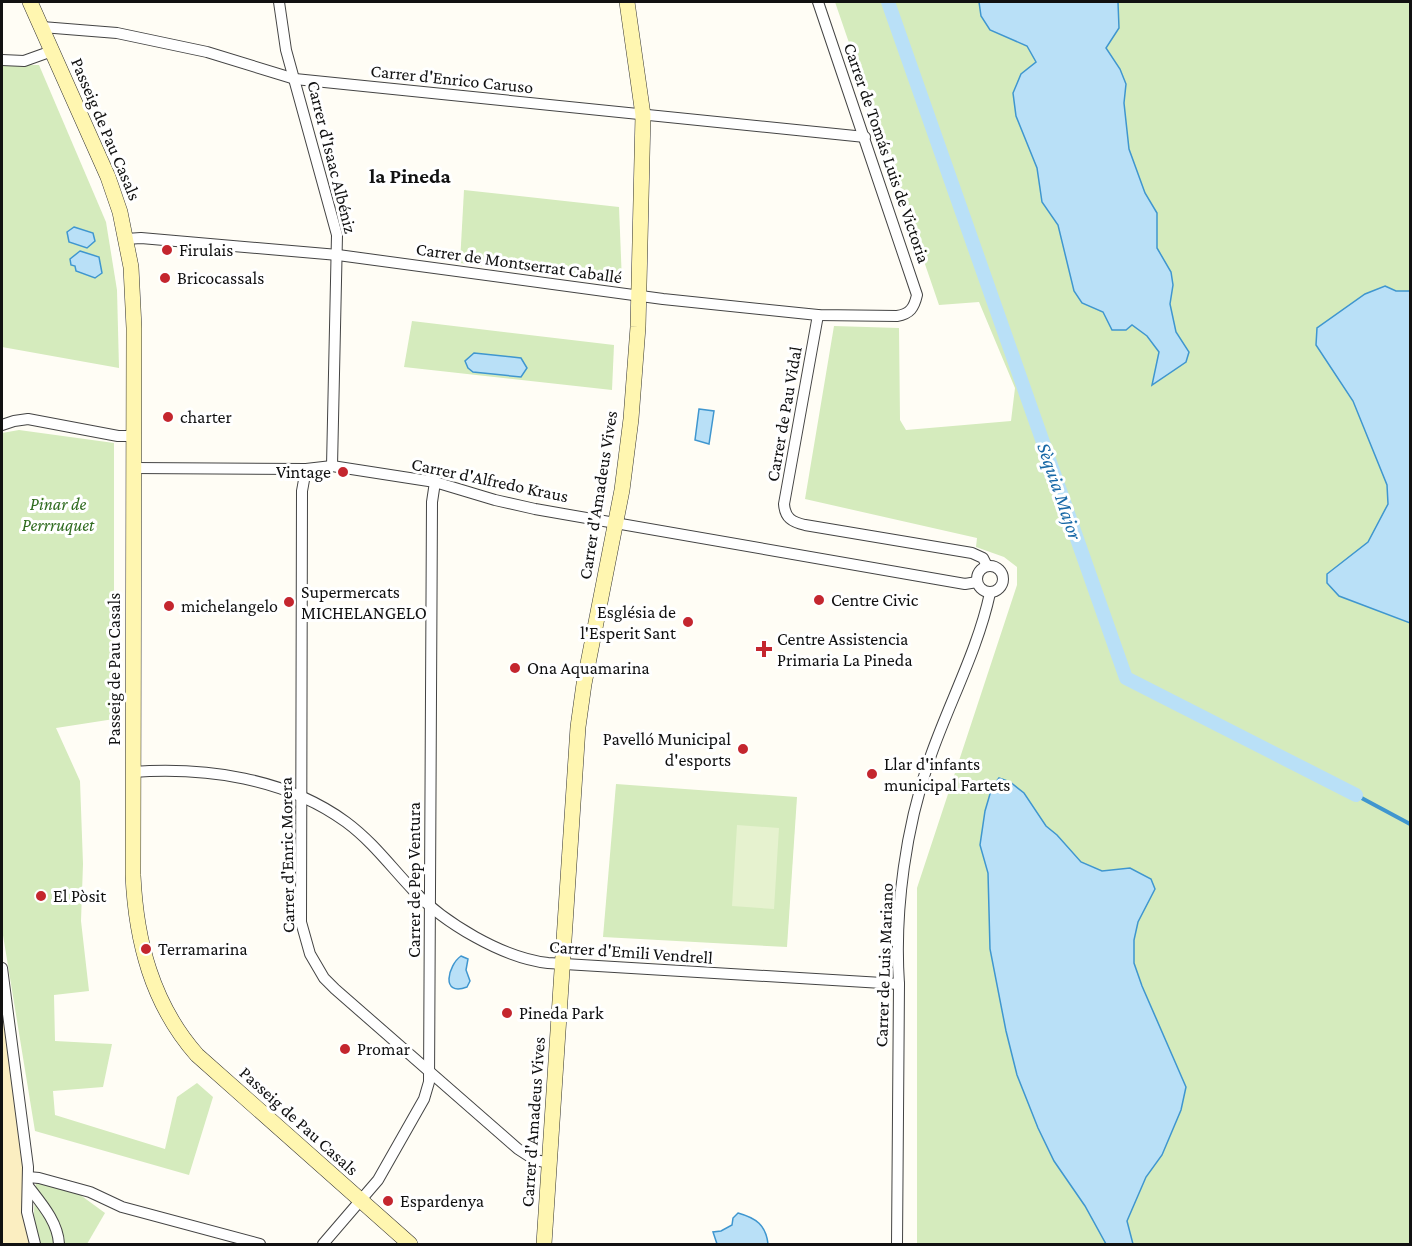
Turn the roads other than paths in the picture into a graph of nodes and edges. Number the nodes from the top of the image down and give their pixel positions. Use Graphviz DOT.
graph roads {
  1 [pos="30,2"];
  2 [pos="279,2"];
  3 [pos="627,2"];
  4 [pos="818,2"];
  5 [pos="42,27"];
  6 [pos="52,51"];
  7 [pos="2,60"];
  8 [pos="295,79"];
  9 [pos="643,115"];
  10 [pos="865,137"];
  11 [pos="126,239"];
  12 [pos="338,255"];
  13 [pos="639,295"];
  14 [pos="908,314"];
  15 [pos="818,315"];
  16 [pos="2,425"];
  17 [pos="134,436"];
  18 [pos="332,466"];
  19 [pos="134,468"];
  20 [pos="306,469"];
  21 [pos="435,482"];
  22 [pos="616,523"];
  23 [pos="987,566"];
  24 [pos="977,582"];
  25 [pos="990,593"];
  26 [pos="133,772"];
  27 [pos="301,795"];
  28 [pos="430,906"];
  29 [pos="562,964"];
  30 [pos="2,968"];
  31 [pos="899,984"];
  32 [pos="429,1073"];
  33 [pos="550,1163"];
  34 [pos="28,1181"];
  35 [pos="361,1202"];
  36 [pos="35,1245"];
  37 [pos="60,1245"];
  38 [pos="260,1245"];
  39 [pos="323,1245"];
  40 [pos="410,1245"];
  41 [pos="544,1245"];
  42 [pos="897,1245"];
  1 -- 5 [label="street, Passeig de Pau Casals"];
  2 -- 8 [label="street, Carrer d'Isaac Albéniz"];
  3 -- 9 [label="street, Carrer d'Amadeus Vives"];
  4 -- 10 [label="street, Carrer de Tomás Luis de Victoria"];
  5 -- 6 [label="street, Passeig de Pau Casals"];
  5 -- 8 [label="street, Carrer d'Enrico Caruso"];
  6 -- 7 [label="street"];
  6 -- 11 [label="street, Passeig de Pau Casals"];
  8 -- 9 [label="street, Carrer d'Enrico Caruso"];
  8 -- 12 [label="street, Carrer d'Isaac Albéniz"];
  9 -- 10 [label="street, Carrer d'Enrico Caruso"];
  9 -- 13 [label="street, Carrer d'Amadeus Vives"];
  10 -- 14 [label="street, Carrer de Tomás Luis de Victoria"];
  11 -- 12 [label="street, Carrer de Montserrat Caballé"];
  11 -- 17 [label="street, Passeig de Pau Casals"];
  12 -- 13 [label="street, Carrer de Montserrat Caballé"];
  12 -- 18 [label="street, Carrer d'Isaac Albéniz"];
  13 -- 15 [label="street, Carrer de Montserrat Caballé"];
  13 -- 22 [label="street, Carrer d'Amadeus Vives"];
  14 -- 15 [label="street, Carrer de Montserrat Caballé"];
  15 -- 23 [label="street, Carrer de Pau Vidal"];
  16 -- 17 [label="street"];
  17 -- 19 [label="street, Passeig de Pau Casals"];
  18 -- 20 [label="street, Carrer d'Alfredo Kraus"];
  18 -- 21 [label="street, Carrer d'Alfredo Kraus"];
  19 -- 20 [label="street, Carrer d'Alfredo Kraus"];
  19 -- 26 [label="street, Passeig de Pau Casals"];
  20 -- 27 [label="street, Carrer d'Enric Morera"];
  21 -- 22 [label="street, Carrer d'Alfredo Kraus"];
  21 -- 28 [label="street, Carrer de Pep Ventura"];
  22 -- 24 [label="street, Carrer d'Alfredo Kraus"];
  22 -- 29 [label="street, Carrer d'Amadeus Vives"];
  23 -- 24 [label="street"];
  23 -- 25 [label="street"];
  24 -- 25 [label="street"];
  25 -- 31 [label="street, Carrer de Luis Mariano"];
  26 -- 27 [label="street, Carrer d'Emili Vendrell"];
  26 -- 35 [label="street, Passeig de Pau Casals"];
  27 -- 28 [label="street, Carrer d'Emili Vendrell"];
  27 -- 32 [label="street, Carrer d'Enric Morera"];
  28 -- 29 [label="street, Carrer d'Emili Vendrell"];
  28 -- 32 [label="street, Carrer de Pep Ventura"];
  29 -- 31 [label="street, Carrer d'Emili Vendrell"];
  29 -- 33 [label="street, Carrer d'Amadeus Vives"];
  30 -- 34 [label="street"];
  31 -- 42 [label="street, Carrer de Luis Mariano"];
  32 -- 33 [label="street, Carrer d'Enric Morera"];
  32 -- 35 [label="street, Carrer de Pep Ventura"];
  33 -- 41 [label="street, Carrer d'Amadeus Vives"];
  34 -- 36 [label="street"];
  34 -- 37 [label="street"];
  34 -- 38 [label="street"];
  35 -- 39 [label="street, Carrer de Pep Ventura"];
  35 -- 40 [label="street, Passeig de Pau Casals"];
}
